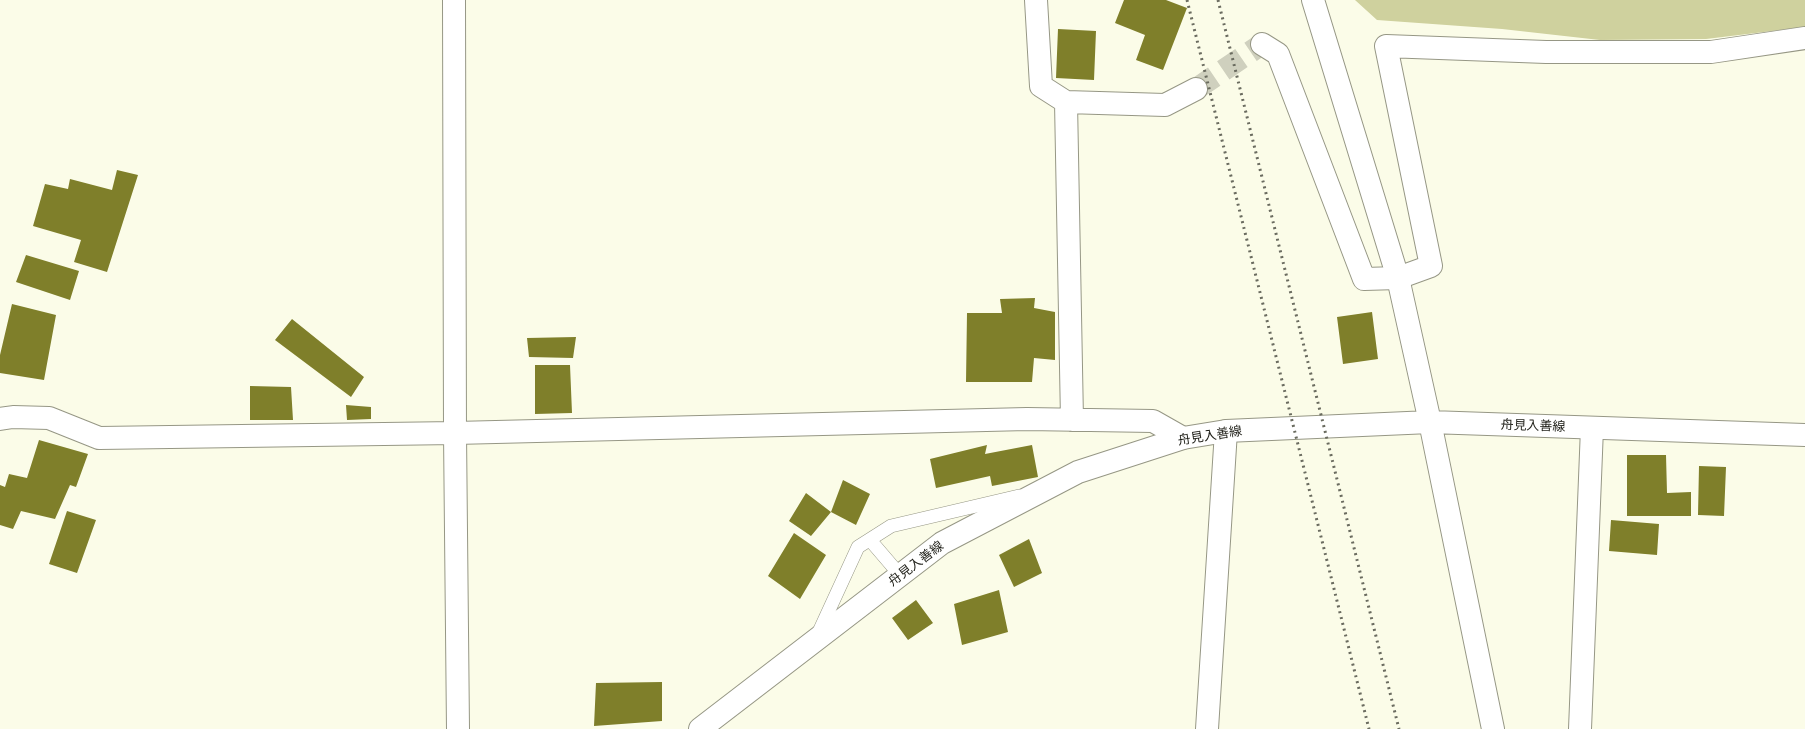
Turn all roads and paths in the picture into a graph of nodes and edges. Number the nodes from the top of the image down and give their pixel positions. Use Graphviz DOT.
graph roads {
  1 [pos="454,0"];
  2 [pos="1036,0"];
  3 [pos="1313,0"];
  4 [pos="1805,38"];
  5 [pos="1262,44"];
  6 [pos="1196,88"];
  7 [pos="1066,102"];
  8 [pos="1398,278"];
  9 [pos="0,420"];
  10 [pos="1072,420"];
  11 [pos="1430,422"];
  12 [pos="1592,428"];
  13 [pos="1226,431"];
  14 [pos="455,433"];
  15 [pos="1805,435"];
  16 [pos="1183,438"];
  17 [pos="1042,491"];
  18 [pos="870,540"];
  19 [pos="900,575"];
  20 [pos="816,640"];
  21 [pos="458,729"];
  22 [pos="700,729"];
  23 [pos="1207,729"];
  24 [pos="1494,729"];
  25 [pos="1580,729"];
  1 -- 14 [label="street"];
  2 -- 7 [label="street"];
  3 -- 8 [label="street"];
  4 -- 8 [label="street"];
  5 -- 8 [label="street"];
  6 -- 7 [label="street"];
  7 -- 10 [label="street"];
  8 -- 11 [label="street"];
  9 -- 14 [label="street"];
  10 -- 14 [label="street"];
  10 -- 16 [label="street"];
  11 -- 12 [label="street, 舟見入善線"];
  11 -- 13 [label="street, 舟見入善線"];
  11 -- 24 [label="street"];
  12 -- 15 [label="street, 舟見入善線"];
  12 -- 25 [label="street"];
  13 -- 16 [label="street, 舟見入善線"];
  13 -- 23 [label="street"];
  14 -- 21 [label="street"];
  16 -- 17 [label="street, 舟見入善線"];
  17 -- 18 [label="lane"];
  17 -- 19 [label="street, 舟見入善線"];
  18 -- 19 [label="lane"];
  18 -- 20 [label="lane"];
  19 -- 20 [label="street, 舟見入善線"];
  20 -- 22 [label="street, 舟見入善線"];
}
